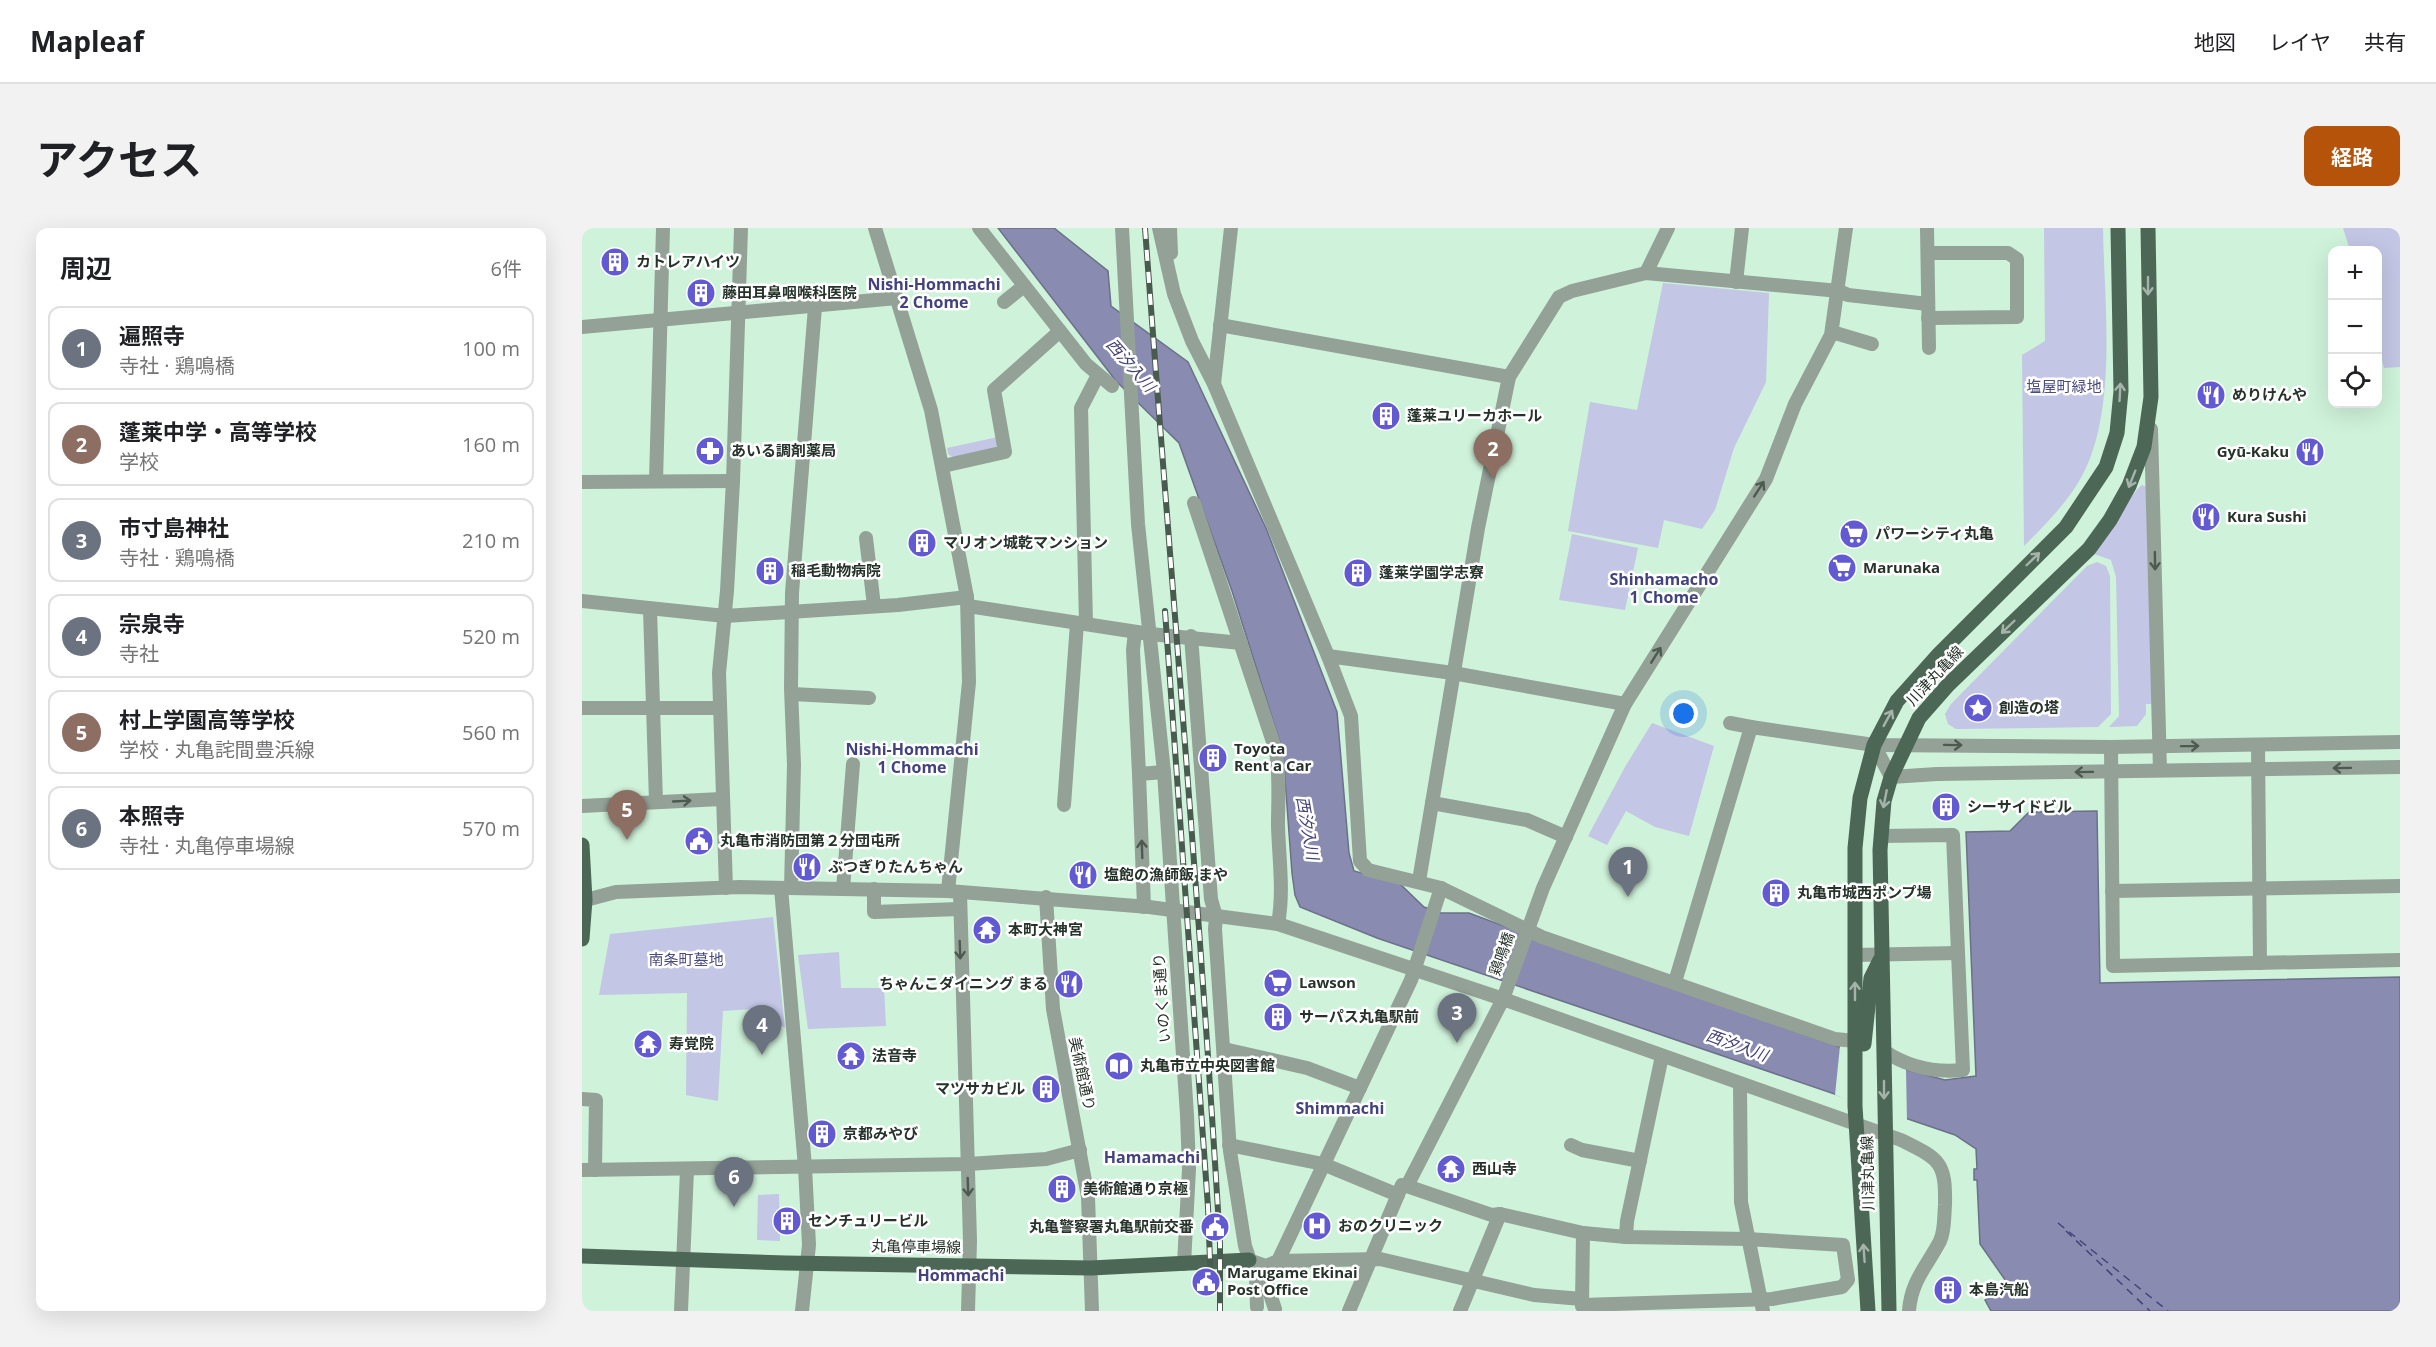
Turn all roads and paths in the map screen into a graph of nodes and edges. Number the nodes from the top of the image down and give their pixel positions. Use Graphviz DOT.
graph roads {
  1 [pos="663,228"];
  2 [pos="741,228"];
  3 [pos="875,228"];
  4 [pos="979,228"];
  5 [pos="1122,228"];
  6 [pos="1159,228"];
  7 [pos="1170,228"];
  8 [pos="1231,228"];
  9 [pos="1668,228"];
  10 [pos="1742,228"];
  11 [pos="1846,228"];
  12 [pos="1927,228"];
  13 [pos="2118,228"];
  14 [pos="2148,228"];
  15 [pos="1928,253"];
  16 [pos="1646,273"];
  17 [pos="1736,282"];
  18 [pos="1024,286"];
  19 [pos="1839,291"];
  20 [pos="1174,294"];
  21 [pos="897,298"];
  22 [pos="1004,302"];
  23 [pos="815,307"];
  24 [pos="1928,311"];
  25 [pos="738,313"];
  26 [pos="659,321"];
  27 [pos="1220,325"];
  28 [pos="582,327"];
  29 [pos="1060,330"];
  30 [pos="1832,332"];
  31 [pos="1872,344"];
  32 [pos="1929,348"];
  33 [pos="1098,375"];
  34 [pos="1509,377"];
  35 [pos="1214,384"];
  36 [pos="1112,386"];
  37 [pos="2151,397"];
  38 [pos="943,466"];
  39 [pos="733,481"];
  40 [pos="582,482"];
  41 [pos="656,482"];
  42 [pos="1194,503"];
  43 [pos="866,538"];
  44 [pos="582,601"];
  45 [pos="968,602"];
  46 [pos="874,606"];
  47 [pos="650,609"];
  48 [pos="793,610"];
  49 [pos="725,616"];
  50 [pos="1081,623"];
  51 [pos="1135,632"];
  52 [pos="1150,634"];
  53 [pos="1191,636"];
  54 [pos="1242,643"];
  55 [pos="1329,656"];
  56 [pos="1453,673"];
  57 [pos="792,694"];
  58 [pos="869,698"];
  59 [pos="1624,704"];
  60 [pos="582,708"];
  61 [pos="653,708"];
  62 [pos="719,708"];
  63 [pos="1730,723"];
  64 [pos="1751,727"];
  65 [pos="2400,742"];
  66 [pos="1874,745"];
  67 [pos="1904,745"];
  68 [pos="2258,745"];
  69 [pos="2159,746"];
  70 [pos="2111,747"];
  71 [pos="853,764"];
  72 [pos="2400,767"];
  73 [pos="2258,769"];
  74 [pos="2160,770"];
  75 [pos="1164,772"];
  76 [pos="2110,772"];
  77 [pos="1139,774"];
  78 [pos="1891,777"];
  79 [pos="721,799"];
  80 [pos="656,802"];
  81 [pos="1432,803"];
  82 [pos="1064,805"];
  83 [pos="582,806"];
  84 [pos="1881,836"];
  85 [pos="1566,837"];
  86 [pos="582,845"];
  87 [pos="1419,881"];
  88 [pos="2400,886"];
  89 [pos="726,888"];
  90 [pos="786,888"];
  91 [pos="1441,888"];
  92 [pos="2259,888"];
  93 [pos="843,889"];
  94 [pos="874,889"];
  95 [pos="954,891"];
  96 [pos="2112,891"];
  97 [pos="1046,897"];
  98 [pos="583,901"];
  99 [pos="1144,907"];
  100 [pos="959,909"];
  101 [pos="1172,910"];
  102 [pos="1216,917"];
  103 [pos="1278,924"];
  104 [pos="1528,930"];
  105 [pos="582,939"];
  106 [pos="1958,952"];
  107 [pos="1882,954"];
  108 [pos="1855,955"];
  109 [pos="2400,960"];
  110 [pos="2260,963"];
  111 [pos="1415,970"];
  112 [pos="1676,982"];
  113 [pos="1505,993"];
  114 [pos="1858,1044"];
  115 [pos="1224,1049"];
  116 [pos="1662,1056"];
  117 [pos="1884,1058"];
  118 [pos="1740,1084"];
  119 [pos="1360,1089"];
  120 [pos="582,1100"];
  121 [pos="1859,1116"];
  122 [pos="1885,1136"];
  123 [pos="1229,1145"];
  124 [pos="1571,1145"];
  125 [pos="1080,1150"];
  126 [pos="1640,1161"];
  127 [pos="968,1164"];
  128 [pos="1323,1164"];
  129 [pos="805,1167"];
  130 [pos="588,1170"];
  131 [pos="687,1170"];
  132 [pos="1403,1190"];
  133 [pos="1500,1214"];
  134 [pos="1583,1233"];
  135 [pos="1626,1237"];
  136 [pos="1748,1239"];
  137 [pos="582,1256"];
  138 [pos="1371,1259"];
  139 [pos="684,1260"];
  140 [pos="1249,1260"];
  141 [pos="1278,1261"];
  142 [pos="807,1263"];
  143 [pos="1091,1263"];
  144 [pos="1184,1264"];
  145 [pos="969,1265"];
  146 [pos="1473,1279"];
  147 [pos="1582,1305"];
  148 [pos="1761,1305"];
  149 [pos="1257,1309"];
  150 [pos="1276,1310"];
  151 [pos="681,1311"];
  152 [pos="802,1311"];
  153 [pos="968,1311"];
  154 [pos="1092,1311"];
  155 [pos="1349,1311"];
  156 [pos="1460,1311"];
  157 [pos="1868,1311"];
  158 [pos="1889,1311"];
  159 [pos="1909,1311"];
  1 -- 26 [label="street"];
  2 -- 25 [label="street"];
  3 -- 21 [label="street"];
  4 -- 18 [label="street"];
  5 -- 52 [label="street, いのくま通り"];
  6 -- 20 [label="street"];
  7 -- 20 [label="street"];
  8 -- 27 [label="street"];
  9 -- 16 [label="street"];
  10 -- 17 [label="street"];
  11 -- 19 [label="street, 鶏鳴橋"];
  12 -- 15 [label="street"];
  66 -- 13 [label="main road, 川津丸亀線, one-way"];
  14 -- 37 [label="main road, 川津丸亀線, one-way"];
  15 -- 24 [label="street"];
  15 -- 24 [label="street"];
  16 -- 17 [label="street"];
  16 -- 34 [label="street"];
  17 -- 19 [label="street"];
  18 -- 22 [label="street"];
  18 -- 29 [label="street"];
  19 -- 24 [label="street"];
  19 -- 30 [label="street, 鶏鳴橋"];
  20 -- 35 [label="street"];
  21 -- 23 [label="street"];
  21 -- 38 [label="street"];
  23 -- 25 [label="street"];
  23 -- 48 [label="street"];
  24 -- 32 [label="street"];
  25 -- 26 [label="street"];
  25 -- 39 [label="street"];
  26 -- 28 [label="street"];
  26 -- 41 [label="street"];
  27 -- 34 [label="street"];
  27 -- 35 [label="street"];
  29 -- 33 [label="street"];
  29 -- 38 [label="street"];
  30 -- 31 [label="street"];
  59 -- 30 [label="street, 鶏鳴橋, one-way"];
  33 -- 36 [label="street"];
  33 -- 50 [label="street"];
  34 -- 56 [label="street"];
  35 -- 55 [label="street"];
  37 -- 67 [label="main road, 川津丸亀線, one-way"];
  37 -- 69 [label="street, one-way"];
  38 -- 45 [label="street"];
  39 -- 41 [label="street"];
  39 -- 49 [label="street"];
  40 -- 41 [label="street"];
  42 -- 54 [label="street"];
  43 -- 46 [label="street"];
  44 -- 47 [label="street"];
  45 -- 46 [label="street"];
  45 -- 50 [label="street"];
  45 -- 95 [label="street"];
  46 -- 48 [label="street"];
  47 -- 49 [label="street"];
  47 -- 61 [label="street"];
  48 -- 49 [label="street"];
  48 -- 57 [label="street"];
  49 -- 62 [label="street"];
  50 -- 51 [label="street"];
  50 -- 82 [label="street"];
  51 -- 52 [label="street"];
  51 -- 77 [label="street"];
  52 -- 53 [label="street"];
  52 -- 75 [label="street, いのくま通り"];
  53 -- 54 [label="street"];
  53 -- 102 [label="street"];
  54 -- 103 [label="street"];
  55 -- 56 [label="street"];
  55 -- 87 [label="street"];
  56 -- 59 [label="street"];
  56 -- 81 [label="street"];
  57 -- 58 [label="street"];
  57 -- 90 [label="street"];
  59 -- 85 [label="street, 鶏鳴橋"];
  60 -- 61 [label="street"];
  61 -- 62 [label="street"];
  61 -- 80 [label="street"];
  62 -- 79 [label="street"];
  63 -- 64 [label="street"];
  64 -- 66 [label="street"];
  64 -- 112 [label="street"];
  65 -- 68 [label="street"];
  66 -- 67 [label="street"];
  66 -- 78 [label="street"];
  66 -- 108 [label="main road, 川津丸亀線"];
  67 -- 70 [label="street, one-way"];
  67 -- 78 [label="main road, 川津丸亀線"];
  69 -- 68 [label="street, one-way"];
  68 -- 73 [label="street"];
  69 -- 70 [label="street"];
  69 -- 74 [label="street"];
  70 -- 76 [label="street"];
  71 -- 93 [label="street"];
  72 -- 73 [label="street, one-way"];
  73 -- 74 [label="street"];
  73 -- 92 [label="street"];
  74 -- 76 [label="street"];
  75 -- 77 [label="street"];
  75 -- 101 [label="street, いのくま通り"];
  76 -- 78 [label="street, one-way"];
  76 -- 96 [label="street"];
  99 -- 77 [label="street, one-way"];
  78 -- 84 [label="main road, 川津丸亀線, one-way"];
  80 -- 79 [label="street, one-way"];
  79 -- 89 [label="street"];
  80 -- 83 [label="street"];
  81 -- 85 [label="street"];
  81 -- 87 [label="street"];
  84 -- 106 [label="street"];
  84 -- 107 [label="main road, 川津丸亀線"];
  85 -- 104 [label="street, 鶏鳴橋"];
  86 -- 98 [label="main road"];
  87 -- 91 [label="street"];
  88 -- 92 [label="street"];
  89 -- 90 [label="street"];
  89 -- 98 [label="street"];
  90 -- 93 [label="street"];
  90 -- 129 [label="street"];
  91 -- 104 [label="street"];
  91 -- 111 [label="street"];
  92 -- 96 [label="street"];
  92 -- 110 [label="street"];
  93 -- 94 [label="street"];
  94 -- 95 [label="street"];
  94 -- 100 [label="street"];
  95 -- 97 [label="street"];
  95 -- 100 [label="street"];
  96 -- 110 [label="street"];
  97 -- 99 [label="street"];
  97 -- 125 [label="street, 美術館通り"];
  98 -- 105 [label="main road"];
  99 -- 101 [label="street"];
  100 -- 127 [label="street, one-way"];
  101 -- 102 [label="street"];
  101 -- 144 [label="street, いのくま通り"];
  102 -- 103 [label="street"];
  102 -- 115 [label="street"];
  103 -- 111 [label="street"];
  104 -- 112 [label="street"];
  104 -- 113 [label="street, 鶏鳴橋"];
  106 -- 107 [label="street"];
  106 -- 117 [label="street"];
  107 -- 108 [label="street"];
  107 -- 114 [label="main road"];
  107 -- 117 [label="main road, 川津丸亀線"];
  114 -- 108 [label="main road, 川津丸亀線, one-way"];
  109 -- 110 [label="street"];
  111 -- 113 [label="street"];
  111 -- 119 [label="street"];
  112 -- 114 [label="street"];
  113 -- 116 [label="street"];
  113 -- 132 [label="street, 鶏鳴橋"];
  114 -- 121 [label="main road, 川津丸亀線"];
  115 -- 119 [label="street"];
  115 -- 123 [label="street"];
  116 -- 118 [label="street"];
  116 -- 126 [label="street"];
  117 -- 122 [label="main road, 川津丸亀線, one-way"];
  118 -- 121 [label="street"];
  118 -- 136 [label="street"];
  119 -- 128 [label="street"];
  120 -- 130 [label="street"];
  121 -- 122 [label="street"];
  157 -- 121 [label="main road, 川津丸亀線, one-way"];
  122 -- 158 [label="main road, 川津丸亀線"];
  122 -- 159 [label="street"];
  123 -- 128 [label="street"];
  123 -- 140 [label="street"];
  124 -- 126 [label="street"];
  125 -- 127 [label="street"];
  125 -- 143 [label="street, 美術館通り"];
  126 -- 135 [label="street"];
  127 -- 129 [label="street"];
  127 -- 145 [label="street, one-way"];
  128 -- 132 [label="street"];
  128 -- 141 [label="street"];
  129 -- 131 [label="street"];
  129 -- 142 [label="street"];
  130 -- 131 [label="street"];
  131 -- 139 [label="street"];
  132 -- 133 [label="street"];
  132 -- 138 [label="street, 鶏鳴橋"];
  133 -- 134 [label="street"];
  133 -- 146 [label="street"];
  134 -- 135 [label="street"];
  134 -- 147 [label="street"];
  135 -- 136 [label="street"];
  136 -- 148 [label="street"];
  136 -- 148 [label="street"];
  137 -- 139 [label="main road, 丸亀停車場線"];
  138 -- 141 [label="street"];
  138 -- 146 [label="street"];
  138 -- 155 [label="street, 鶏鳴橋"];
  139 -- 142 [label="main road, 丸亀停車場線"];
  139 -- 151 [label="street"];
  140 -- 141 [label="street"];
  140 -- 144 [label="main road, 丸亀停車場線"];
  140 -- 149 [label="street"];
  140 -- 150 [label="street"];
  142 -- 145 [label="main road, 丸亀停車場線"];
  142 -- 152 [label="street"];
  143 -- 144 [label="main road, 丸亀停車場線"];
  143 -- 145 [label="main road, 丸亀停車場線"];
  143 -- 154 [label="street, 美術館通り"];
  145 -- 153 [label="street"];
  146 -- 147 [label="street"];
  146 -- 156 [label="street"];
  147 -- 148 [label="street"];
  149 -- 150 [label="street"];
}
